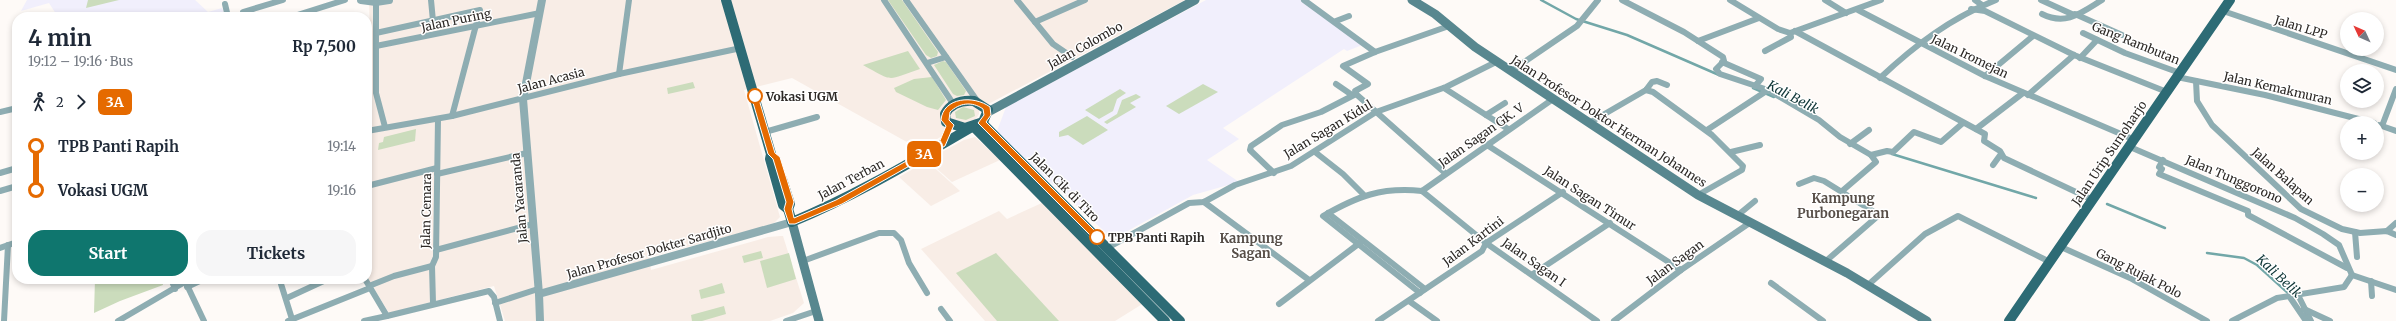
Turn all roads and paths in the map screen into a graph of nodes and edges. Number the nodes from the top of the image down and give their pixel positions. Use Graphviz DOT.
graph roads {
  1 [pos="283,0"];
  2 [pos="346,0"];
  3 [pos="361,0"];
  4 [pos="389,0"];
  5 [pos="431,0"];
  6 [pos="543,0"];
  7 [pos="629,0"];
  8 [pos="726,0"];
  9 [pos="884,0"];
  10 [pos="906,0"];
  11 [pos="1017,0"];
  12 [pos="1085,0"];
  13 [pos="1195,0"];
  14 [pos="1304,0"];
  15 [pos="1412,0"];
  16 [pos="1598,0"];
  17 [pos="1622,0"];
  18 [pos="1730,0"];
  19 [pos="1825,0"];
  20 [pos="1881,0"];
  21 [pos="1975,0"];
  22 [pos="1996,0"];
  23 [pos="2042,0"];
  24 [pos="2102,0"];
  25 [pos="2230,0"];
  26 [pos="376,2"];
  27 [pos="225,4"];
  28 [pos="1982,5"];
  29 [pos="1971,9"];
  30 [pos="1858,10"];
  31 [pos="2223,11"];
  32 [pos="227,12"];
  33 [pos="243,12"];
  34 [pos="308,12"];
  35 [pos="540,13"];
  36 [pos="1846,14"];
  37 [pos="2042,14"];
  38 [pos="2074,14"];
  39 [pos="1349,16"];
  40 [pos="1759,18"];
  41 [pos="433,21"];
  42 [pos="1336,21"];
  43 [pos="1035,22"];
  44 [pos="477,25"];
  45 [pos="1449,26"];
  46 [pos="1792,32"];
  47 [pos="376,33"];
  48 [pos="2083,33"];
  49 [pos="2122,35"];
  50 [pos="2033,36"];
  51 [pos="2097,40"];
  52 [pos="1698,41"];
  53 [pos="1918,43"];
  54 [pos="376,46"];
  55 [pos="741,48"];
  56 [pos="1764,51"];
  57 [pos="1375,52"];
  58 [pos="946,57"];
  59 [pos="1072,57"];
  60 [pos="2077,57"];
  61 [pos="1496,62"];
  62 [pos="1722,62"];
  63 [pos="927,63"];
  64 [pos="2396,70"];
  65 [pos="1511,71"];
  66 [pos="619,74"];
  67 [pos="2179,75"];
  68 [pos="1985,76"];
  69 [pos="1880,78"];
  70 [pos="2196,81"];
  71 [pos="1336,84"];
  72 [pos="1667,85"];
  73 [pos="1755,86"];
  74 [pos="1444,88"];
  75 [pos="2396,89"];
  76 [pos="1646,90"];
  77 [pos="1766,92"];
  78 [pos="2167,92"];
  79 [pos="1354,94"];
  80 [pos="2025,94"];
  81 [pos="523,99"];
  82 [pos="1553,99"];
  83 [pos="978,102"];
  84 [pos="1505,103"];
  85 [pos="954,105"];
  86 [pos="12,109"];
  87 [pos="0,112"];
  88 [pos="988,112"];
  89 [pos="1376,112"];
  90 [pos="1486,115"];
  91 [pos="452,116"];
  92 [pos="2347,116"];
  93 [pos="2383,116"];
  94 [pos="817,117"];
  95 [pos="438,119"];
  96 [pos="1589,123"];
  97 [pos="1963,123"];
  98 [pos="950,125"];
  99 [pos="976,126"];
  100 [pos="385,127"];
  101 [pos="2384,127"];
  102 [pos="1508,129"];
  103 [pos="372,130"];
  104 [pos="1707,130"];
  105 [pos="1869,130"];
  106 [pos="1976,130"];
  107 [pos="2396,131"];
  108 [pos="765,132"];
  109 [pos="2132,143"];
  110 [pos="942,144"];
  111 [pos="1850,144"];
  112 [pos="1487,145"];
  113 [pos="1760,145"];
  114 [pos="1315,152"];
  115 [pos="1731,152"];
  116 [pos="527,153"];
  117 [pos="2001,154"];
  118 [pos="1872,157"];
  119 [pos="2163,160"];
  120 [pos="1993,165"];
  121 [pos="12,169"];
  122 [pos="437,171"];
  123 [pos="0,173"];
  124 [pos="1274,173"];
  125 [pos="1445,174"];
  126 [pos="1799,184"];
  127 [pos="372,185"];
  128 [pos="12,187"];
  129 [pos="0,191"];
  130 [pos="1422,191"];
  131 [pos="1563,192"];
  132 [pos="1841,192"];
  133 [pos="1363,194"];
  134 [pos="1698,194"];
  135 [pos="2093,200"];
  136 [pos="1755,201"];
  137 [pos="1204,202"];
  138 [pos="1738,215"];
  139 [pos="792,222"];
  140 [pos="1750,222"];
  141 [pos="2396,223"];
  142 [pos="533,224"];
  143 [pos="1610,224"];
  144 [pos="2387,231"];
  145 [pos="2355,232"];
  146 [pos="2396,235"];
  147 [pos="1361,242"];
  148 [pos="1486,243"];
  149 [pos="12,244"];
  150 [pos="8,245"];
  151 [pos="2061,247"];
  152 [pos="0,248"];
  153 [pos="1107,248"];
  154 [pos="436,250"];
  155 [pos="2357,257"];
  156 [pos="803,261"];
  157 [pos="1826,261"];
  158 [pos="2050,262"];
  159 [pos="432,266"];
  160 [pos="2348,268"];
  161 [pos="1680,270"];
  162 [pos="1533,274"];
  163 [pos="2352,275"];
  164 [pos="1308,280"];
  165 [pos="2371,281"];
  166 [pos="173,284"];
  167 [pos="186,284"];
  168 [pos="188,284"];
  169 [pos="281,284"];
  170 [pos="317,284"];
  171 [pos="368,284"];
  172 [pos="1771,284"];
  173 [pos="1868,285"];
  174 [pos="370,287"];
  175 [pos="175,289"];
  176 [pos="2396,290"];
  177 [pos="1422,291"];
  178 [pos="539,292"];
  179 [pos="927,293"];
  180 [pos="2294,296"];
  181 [pos="2372,296"];
  182 [pos="2,298"];
  183 [pos="287,298"];
  184 [pos="1409,300"];
  185 [pos="433,303"];
  186 [pos="495,303"];
  187 [pos="1279,304"];
  188 [pos="941,309"];
  189 [pos="2304,309"];
  190 [pos="816,311"];
  191 [pos="387,316"];
  192 [pos="290,320"];
  193 [pos="4,321"];
  194 [pos="118,321"];
  195 [pos="204,321"];
  196 [pos="364,321"];
  197 [pos="500,321"];
  198 [pos="540,321"];
  199 [pos="786,321"];
  200 [pos="819,321"];
  201 [pos="950,321"];
  202 [pos="1165,321"];
  203 [pos="1180,321"];
  204 [pos="1378,321"];
  205 [pos="1437,321"];
  206 [pos="1597,321"];
  207 [pos="1614,321"];
  208 [pos="1824,321"];
  209 [pos="1927,321"];
  210 [pos="2009,321"];
  211 [pos="2207,321"];
  212 [pos="2232,321"];
  213 [pos="2306,321"];
  214 [pos="2311,321"];
  215 [pos="2330,321"];
  1 -- 33 [label="street"];
  2 -- 34 [label="street"];
  3 -- 26 [label="street"];
  4 -- 26 [label="street"];
  5 -- 41 [label="street"];
  6 -- 35 [label="street, Jalan Yacaranda"];
  7 -- 66 [label="street"];
  8 -- 55 [label="main road"];
  9 -- 63 [label="street"];
  10 -- 58 [label="street"];
  11 -- 43 [label="street"];
  12 -- 43 [label="street"];
  13 -- 88 [label="main road, Jalan Colombo"];
  14 -- 42 [label="street"];
  15 -- 45 [label="main road, Jalan Profesor Doktor Herman Johannes"];
  16 -- 65 [label="street"];
  17 -- 52 [label="street"];
  18 -- 40 [label="street"];
  19 -- 36 [label="street"];
  20 -- 30 [label="street"];
  21 -- 28 [label="street"];
  22 -- 28 [label="street, Jalan Iromejan"];
  23 -- 38 [label="street"];
  24 -- 38 [label="street"];
  25 -- 31 [label="main road, Jalan Urip Sumoharjo"];
  26 -- 47 [label="street"];
  27 -- 32 [label="street"];
  28 -- 29 [label="street, Jalan Iromejan"];
  29 -- 50 [label="street"];
  29 -- 53 [label="street, Jalan Iromejan"];
  30 -- 36 [label="street"];
  30 -- 53 [label="street"];
  31 -- 64 [label="street, Jalan LPP"];
  31 -- 67 [label="main road, Jalan Urip Sumoharjo"];
  35 -- 44 [label="street, Jalan Puring"];
  35 -- 81 [label="street, Jalan Yacaranda"];
  36 -- 46 [label="street"];
  37 -- 38 [label="street"];
  38 -- 49 [label="street"];
  39 -- 42 [label="street"];
  40 -- 46 [label="street"];
  40 -- 52 [label="street"];
  41 -- 44 [label="street"];
  41 -- 47 [label="street"];
  42 -- 57 [label="street"];
  43 -- 59 [label="street"];
  44 -- 54 [label="street, Jalan Puring"];
  44 -- 91 [label="street"];
  45 -- 57 [label="street"];
  45 -- 61 [label="main road, Jalan Profesor Doktor Herman Johannes"];
  46 -- 56 [label="street"];
  46 -- 69 [label="street"];
  47 -- 54 [label="street"];
  48 -- 51 [label="street, Gang Rambutan"];
  50 -- 60 [label="street"];
  50 -- 68 [label="street"];
  51 -- 60 [label="street"];
  51 -- 67 [label="street, Gang Rambutan"];
  52 -- 62 [label="street"];
  53 -- 68 [label="street, Jalan Iromejan"];
  53 -- 69 [label="street"];
  54 -- 100 [label="street"];
  55 -- 66 [label="street, Jalan Acasia"];
  55 -- 108 [label="main road"];
  57 -- 79 [label="street"];
  58 -- 63 [label="street"];
  58 -- 83 [label="street"];
  60 -- 78 [label="street"];
  60 -- 80 [label="street"];
  61 -- 65 [label="main road, Jalan Profesor Doktor Herman Johannes"];
  61 -- 74 [label="street, Jalan Sagan Kidul"];
  62 -- 73 [label="street"];
  62 -- 73 [label="street"];
  63 -- 85 [label="street"];
  65 -- 82 [label="main road, Jalan Profesor Doktor Herman Johannes"];
  66 -- 81 [label="street, Jalan Acasia"];
  67 -- 70 [label="street, Jalan Kemakmuran"];
  67 -- 78 [label="main road, Jalan Urip Sumoharjo"];
  68 -- 80 [label="street, Jalan Iromejan"];
  69 -- 97 [label="street"];
  70 -- 92 [label="street, Jalan Kemakmuran"];
  70 -- 145 [label="street, Jalan Balapan"];
  71 -- 79 [label="street"];
  72 -- 76 [label="street"];
  73 -- 77 [label="street"];
  74 -- 89 [label="street, Jalan Sagan Kidul"];
  74 -- 90 [label="street"];
  75 -- 93 [label="street"];
  76 -- 96 [label="street"];
  76 -- 104 [label="street"];
  77 -- 104 [label="street"];
  77 -- 111 [label="street"];
  78 -- 109 [label="main road, Jalan Urip Sumoharjo"];
  79 -- 89 [label="street"];
  79 -- 124 [label="street"];
  80 -- 106 [label="street"];
  80 -- 109 [label="street, Jalan Iromejan"];
  81 -- 91 [label="street, Jalan Acasia"];
  81 -- 116 [label="street, Jalan Yacaranda"];
  82 -- 96 [label="main road, Jalan Profesor Doktor Herman Johannes"];
  82 -- 102 [label="street, Jalan Sagan GK. V"];
  83 -- 85 [label="main road"];
  83 -- 88 [label="main road"];
  84 -- 90 [label="street"];
  85 -- 98 [label="main road"];
  86 -- 87 [label="street"];
  88 -- 99 [label="main road"];
  89 -- 114 [label="street, Jalan Sagan Kidul"];
  89 -- 125 [label="street"];
  90 -- 102 [label="street"];
  91 -- 95 [label="street, Jalan Acasia"];
  94 -- 108 [label="street"];
  95 -- 100 [label="street, Jalan Acasia"];
  95 -- 122 [label="street, Jalan Cemara"];
  96 -- 134 [label="main road, Jalan Profesor Doktor Herman Johannes"];
  97 -- 106 [label="street"];
  97 -- 118 [label="street"];
  98 -- 99 [label="main road"];
  98 -- 110 [label="main road"];
  99 -- 110 [label="main road, Jalan Terban"];
  99 -- 153 [label="main road, Jalan Cik di Tiro"];
  99 -- 202 [label="main road, Jalan Cik di Tiro"];
  100 -- 103 [label="street, Jalan Acasia"];
  101 -- 107 [label="street"];
  102 -- 112 [label="street, Jalan Sagan GK. V"];
  104 -- 115 [label="street"];
  105 -- 111 [label="street"];
  106 -- 117 [label="street"];
  108 -- 139 [label="main road"];
  109 -- 119 [label="street, Jalan Tunggorono"];
  109 -- 135 [label="main road, Jalan Urip Sumoharjo"];
  110 -- 139 [label="main road, Jalan Terban"];
  111 -- 118 [label="street"];
  112 -- 125 [label="street, Jalan Sagan GK. V"];
  112 -- 131 [label="street, Jalan Sagan Timur"];
  113 -- 115 [label="street"];
  114 -- 124 [label="street, Jalan Sagan Kidul"];
  114 -- 133 [label="street"];
  115 -- 134 [label="street"];
  116 -- 122 [label="street"];
  116 -- 142 [label="street, Jalan Yacaranda"];
  117 -- 120 [label="street"];
  117 -- 135 [label="street"];
  118 -- 132 [label="street"];
  119 -- 160 [label="street, Jalan Tunggorono"];
  119 -- 160 [label="street"];
  121 -- 123 [label="street"];
  122 -- 127 [label="street"];
  122 -- 154 [label="street, Jalan Cemara"];
  124 -- 137 [label="street, Jalan Sagan Kidul"];
  125 -- 130 [label="street, Jalan Sagan GK. V"];
  126 -- 132 [label="street"];
  128 -- 129 [label="street"];
  130 -- 133 [label="street"];
  130 -- 148 [label="street, Jalan Sagan I"];
  131 -- 143 [label="street, Jalan Sagan Timur"];
  131 -- 148 [label="street, Jalan Kartini"];
  132 -- 157 [label="street"];
  133 -- 147 [label="street"];
  134 -- 138 [label="main road, Jalan Profesor Doktor Herman Johannes"];
  135 -- 151 [label="main road, Jalan Urip Sumoharjo"];
  136 -- 138 [label="street"];
  137 -- 153 [label="street, Jalan Sagan Kidul"];
  137 -- 164 [label="street"];
  138 -- 140 [label="main road, Jalan Profesor Doktor Herman Johannes"];
  139 -- 156 [label="main road"];
  139 -- 178 [label="street, Jalan Profesor Dokter Sardjito"];
  140 -- 157 [label="main road, Jalan Profesor Doktor Herman Johannes"];
  140 -- 161 [label="street, Jalan Sagan"];
  141 -- 144 [label="street"];
  142 -- 154 [label="street"];
  142 -- 178 [label="street, Jalan Yacaranda"];
  143 -- 161 [label="street, Jalan Sagan Timur"];
  143 -- 162 [label="street"];
  144 -- 145 [label="street, Jalan Balapan"];
  144 -- 146 [label="street, Jalan Balapan"];
  145 -- 155 [label="street"];
  147 -- 164 [label="street"];
  147 -- 177 [label="street"];
  148 -- 162 [label="street, Jalan Sagan I"];
  148 -- 177 [label="street, Jalan Kartini"];
  149 -- 150 [label="street"];
  150 -- 152 [label="street"];
  150 -- 182 [label="street"];
  151 -- 158 [label="main road, Jalan Urip Sumoharjo"];
  151 -- 211 [label="street, Gang Rujak Polo"];
  153 -- 203 [label="main road, Jalan Cik di Tiro"];
  154 -- 159 [label="street, Jalan Cemara"];
  156 -- 179 [label="street"];
  156 -- 190 [label="main road"];
  157 -- 173 [label="main road, Jalan Profesor Doktor Herman Johannes"];
  158 -- 173 [label="street"];
  158 -- 210 [label="main road, Jalan Urip Sumoharjo"];
  159 -- 174 [label="street"];
  159 -- 185 [label="street, Jalan Cemara"];
  160 -- 163 [label="street, Jalan Tunggorono"];
  161 -- 207 [label="street, Jalan Sagan"];
  162 -- 206 [label="street, Jalan Sagan I"];
  163 -- 165 [label="street"];
  163 -- 180 [label="street"];
  164 -- 187 [label="street"];
  165 -- 176 [label="street"];
  165 -- 181 [label="street"];
  166 -- 175 [label="street"];
  167 -- 175 [label="street"];
  168 -- 195 [label="street"];
  169 -- 183 [label="street"];
  170 -- 183 [label="street"];
  171 -- 174 [label="street"];
  172 -- 208 [label="street"];
  173 -- 209 [label="main road, Jalan Profesor Doktor Herman Johannes"];
  174 -- 191 [label="street"];
  174 -- 192 [label="street"];
  175 -- 194 [label="street"];
  177 -- 184 [label="street, Jalan Kartini"];
  178 -- 186 [label="street"];
  178 -- 198 [label="street"];
  180 -- 189 [label="street"];
  180 -- 212 [label="street"];
  180 -- 213 [label="street"];
  182 -- 193 [label="street"];
  183 -- 192 [label="street"];
  184 -- 204 [label="street, Jalan Kartini"];
  184 -- 205 [label="street"];
  185 -- 186 [label="street"];
  185 -- 191 [label="street"];
  186 -- 197 [label="street"];
  188 -- 201 [label="street"];
  189 -- 214 [label="street"];
  189 -- 215 [label="street"];
  190 -- 199 [label="street"];
  190 -- 200 [label="main road"];
  191 -- 196 [label="street"];
}
